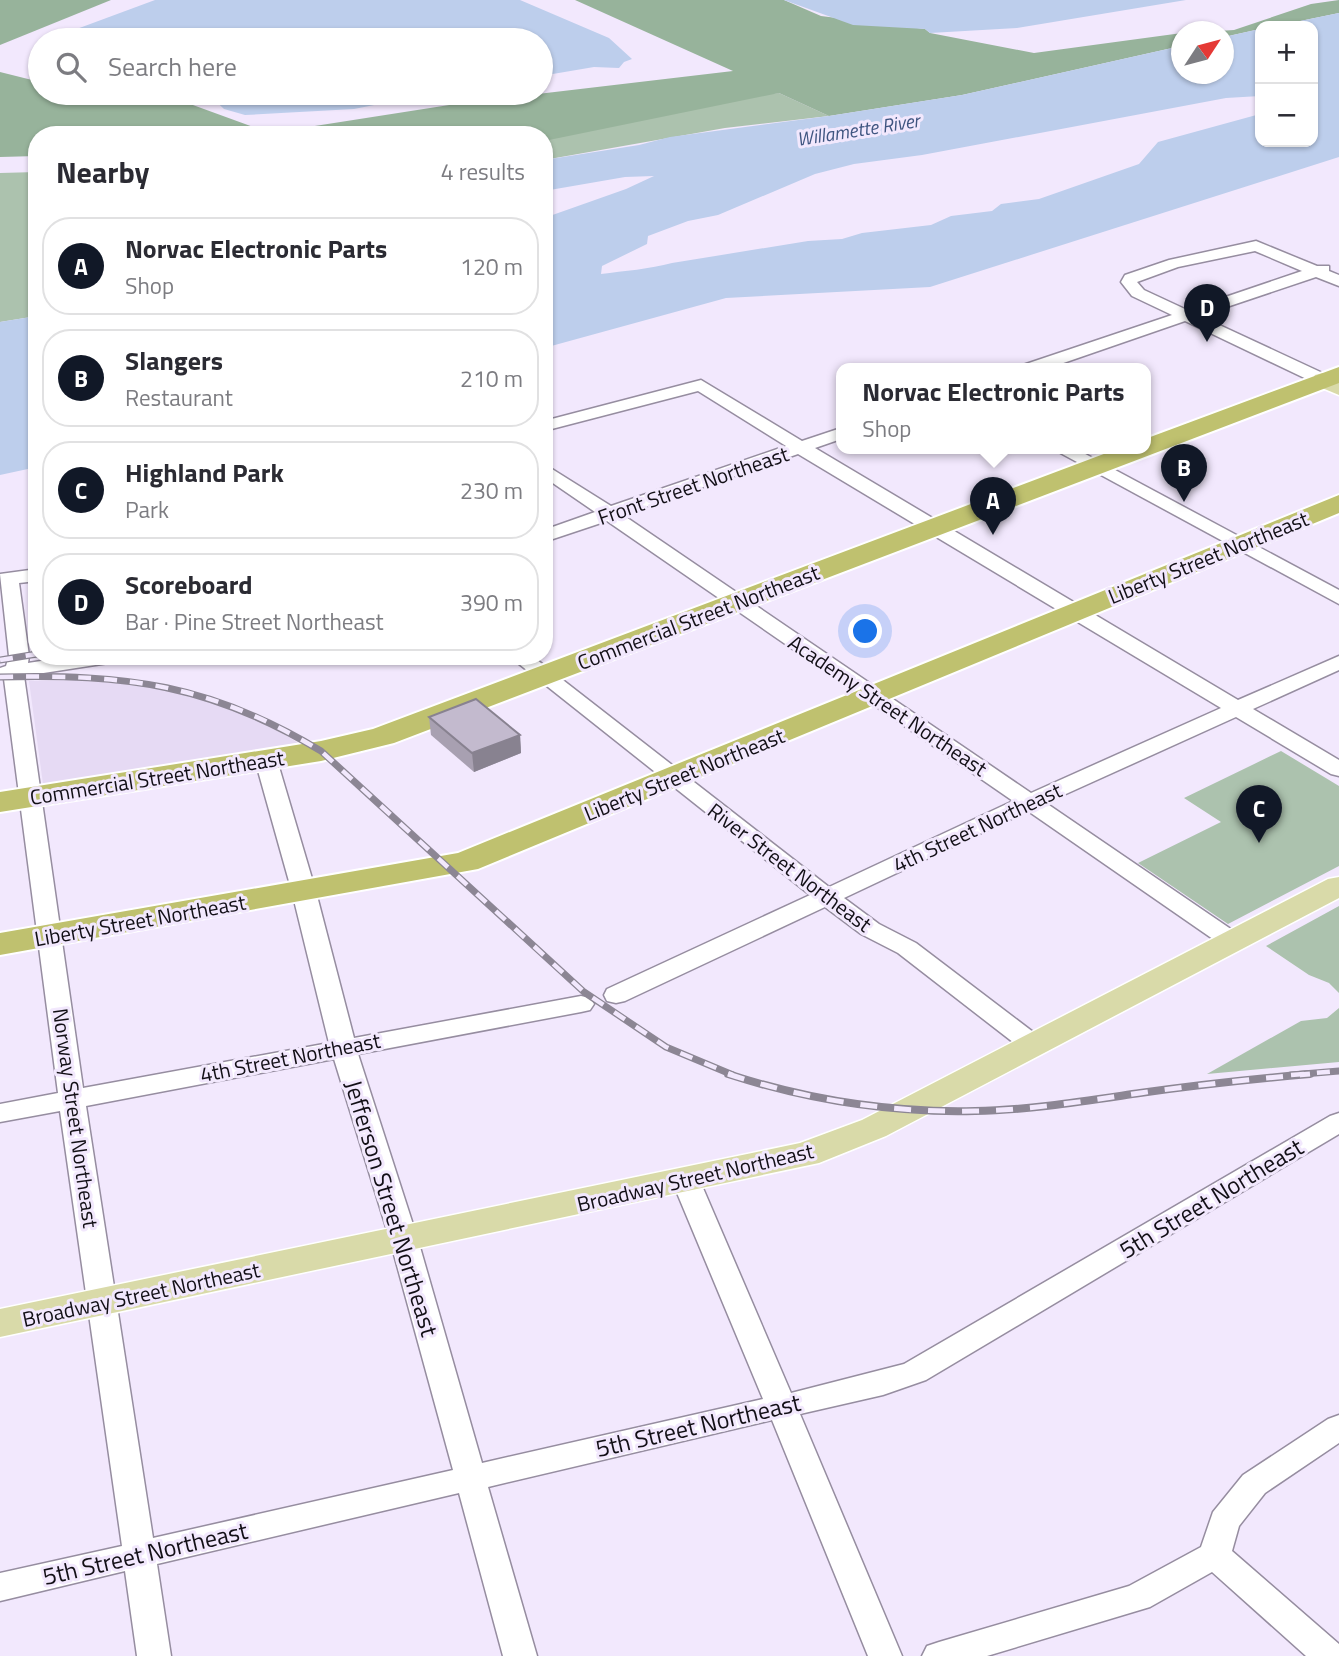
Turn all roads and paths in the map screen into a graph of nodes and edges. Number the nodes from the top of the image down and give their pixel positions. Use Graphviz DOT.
graph roads {
  1 [pos="1256,246"];
  2 [pos="1339,264"];
  3 [pos="1316,272"];
  4 [pos="1131,278"];
  5 [pos="1339,281"];
  6 [pos="1187,316"];
  7 [pos="1047,363"];
  8 [pos="1334,381"];
  9 [pos="553,424"];
  10 [pos="836,435"];
  11 [pos="1151,446"];
  12 [pos="801,447"];
  13 [pos="1071,454"];
  14 [pos="1131,454"];
  15 [pos="1096,468"];
  16 [pos="553,476"];
  17 [pos="1339,503"];
  18 [pos="608,514"];
  19 [pos="935,528"];
  20 [pos="553,533"];
  21 [pos="1238,544"];
  22 [pos="28,576"];
  23 [pos="5,580"];
  24 [pos="1339,598"];
  25 [pos="738,603"];
  26 [pos="1077,611"];
  27 [pos="1339,662"];
  28 [pos="55,665"];
  29 [pos="531,665"];
  30 [pos="8,672"];
  31 [pos="544,675"];
  32 [pos="873,696"];
  33 [pos="1238,709"];
  34 [pos="266,760"];
  35 [pos="1339,769"];
  36 [pos="673,778"];
  37 [pos="30,797"];
  38 [pos="0,802"];
  39 [pos="1030,802"];
  40 [pos="1339,886"];
  41 [pos="304,891"];
  42 [pos="827,897"];
  43 [pos="50,935"];
  44 [pos="1232,941"];
  45 [pos="0,944"];
  46 [pos="616,995"];
  47 [pos="580,1004"];
  48 [pos="1032,1044"];
  49 [pos="343,1047"];
  50 [pos="72,1100"];
  51 [pos="0,1113"];
  52 [pos="1339,1122"];
  53 [pos="686,1181"];
  54 [pos="404,1240"];
  55 [pos="103,1302"];
  56 [pos="0,1323"];
  57 [pos="783,1405"];
  58 [pos="1339,1427"];
  59 [pos="470,1478"];
  60 [pos="139,1554"];
  61 [pos="1215,1555"];
  62 [pos="0,1587"];
  63 [pos="154,1656"];
  64 [pos="520,1656"];
  65 [pos="885,1656"];
  66 [pos="939,1656"];
  67 [pos="1329,1656"];
  1 -- 3 [label="street"];
  1 -- 4 [label="street"];
  2 -- 3 [label="street"];
  3 -- 5 [label="street"];
  3 -- 6 [label="street"];
  4 -- 6 [label="street"];
  6 -- 7 [label="street"];
  6 -- 8 [label="street"];
  8 -- 11 [label="highway, Commercial Street Northeast"];
  9 -- 12 [label="street"];
  10 -- 12 [label="street, Front Street Northeast"];
  12 -- 18 [label="street, Front Street Northeast"];
  12 -- 19 [label="street"];
  13 -- 15 [label="street"];
  14 -- 15 [label="highway, Commercial Street Northeast"];
  15 -- 19 [label="highway, Commercial Street Northeast"];
  15 -- 21 [label="street"];
  16 -- 18 [label="street, Academy Street Northeast"];
  17 -- 21 [label="highway, Liberty Street Northeast"];
  18 -- 20 [label="street, Front Street Northeast"];
  18 -- 25 [label="street, Academy Street Northeast"];
  19 -- 25 [label="highway, Commercial Street Northeast"];
  19 -- 26 [label="street"];
  21 -- 24 [label="street"];
  21 -- 26 [label="highway, Liberty Street Northeast"];
  22 -- 23 [label="street"];
  23 -- 30 [label="street, Norway Street Northeast"];
  25 -- 31 [label="highway, Commercial Street Northeast"];
  25 -- 32 [label="street, Academy Street Northeast"];
  26 -- 32 [label="highway, Liberty Street Northeast"];
  26 -- 33 [label="street"];
  27 -- 33 [label="street, 4th Street Northeast"];
  28 -- 30 [label="street"];
  29 -- 31 [label="street, River Street Northeast"];
  30 -- 37 [label="street, Norway Street Northeast"];
  31 -- 34 [label="highway, Commercial Street Northeast"];
  31 -- 36 [label="street, River Street Northeast"];
  32 -- 36 [label="highway, Liberty Street Northeast"];
  32 -- 39 [label="street, Academy Street Northeast"];
  33 -- 35 [label="street"];
  33 -- 39 [label="street, 4th Street Northeast"];
  34 -- 37 [label="highway, Commercial Street Northeast"];
  34 -- 41 [label="street, Jefferson Street Northeast"];
  36 -- 41 [label="highway, Liberty Street Northeast"];
  36 -- 42 [label="street, River Street Northeast"];
  37 -- 38 [label="highway, Commercial Street Northeast"];
  37 -- 43 [label="street, Norway Street Northeast"];
  39 -- 42 [label="street, 4th Street Northeast"];
  39 -- 44 [label="street, Academy Street Northeast"];
  40 -- 44 [label="main road, Broadway Street Northeast"];
  41 -- 43 [label="highway, Liberty Street Northeast"];
  41 -- 49 [label="street, Jefferson Street Northeast"];
  42 -- 46 [label="street, 4th Street Northeast"];
  42 -- 48 [label="street, River Street Northeast"];
  43 -- 45 [label="highway, Liberty Street Northeast"];
  43 -- 50 [label="street, Norway Street Northeast"];
  44 -- 48 [label="main road, Broadway Street Northeast"];
  47 -- 49 [label="street, 4th Street Northeast"];
  48 -- 53 [label="main road, Broadway Street Northeast"];
  49 -- 50 [label="street, 4th Street Northeast"];
  49 -- 54 [label="street, Jefferson Street Northeast"];
  50 -- 51 [label="street, 4th Street Northeast"];
  50 -- 55 [label="street, Norway Street Northeast"];
  52 -- 57 [label="street, 5th Street Northeast"];
  53 -- 54 [label="main road, Broadway Street Northeast"];
  53 -- 57 [label="street"];
  54 -- 55 [label="main road, Broadway Street Northeast"];
  54 -- 59 [label="street, Jefferson Street Northeast"];
  55 -- 56 [label="main road, Broadway Street Northeast"];
  55 -- 60 [label="street, Norway Street Northeast"];
  57 -- 59 [label="street, 5th Street Northeast"];
  57 -- 65 [label="street"];
  58 -- 61 [label="street"];
  59 -- 60 [label="street, 5th Street Northeast"];
  59 -- 64 [label="street, Jefferson Street Northeast"];
  60 -- 62 [label="street, 5th Street Northeast"];
  60 -- 63 [label="street, Norway Street Northeast"];
  61 -- 66 [label="street"];
  61 -- 67 [label="street"];
}
